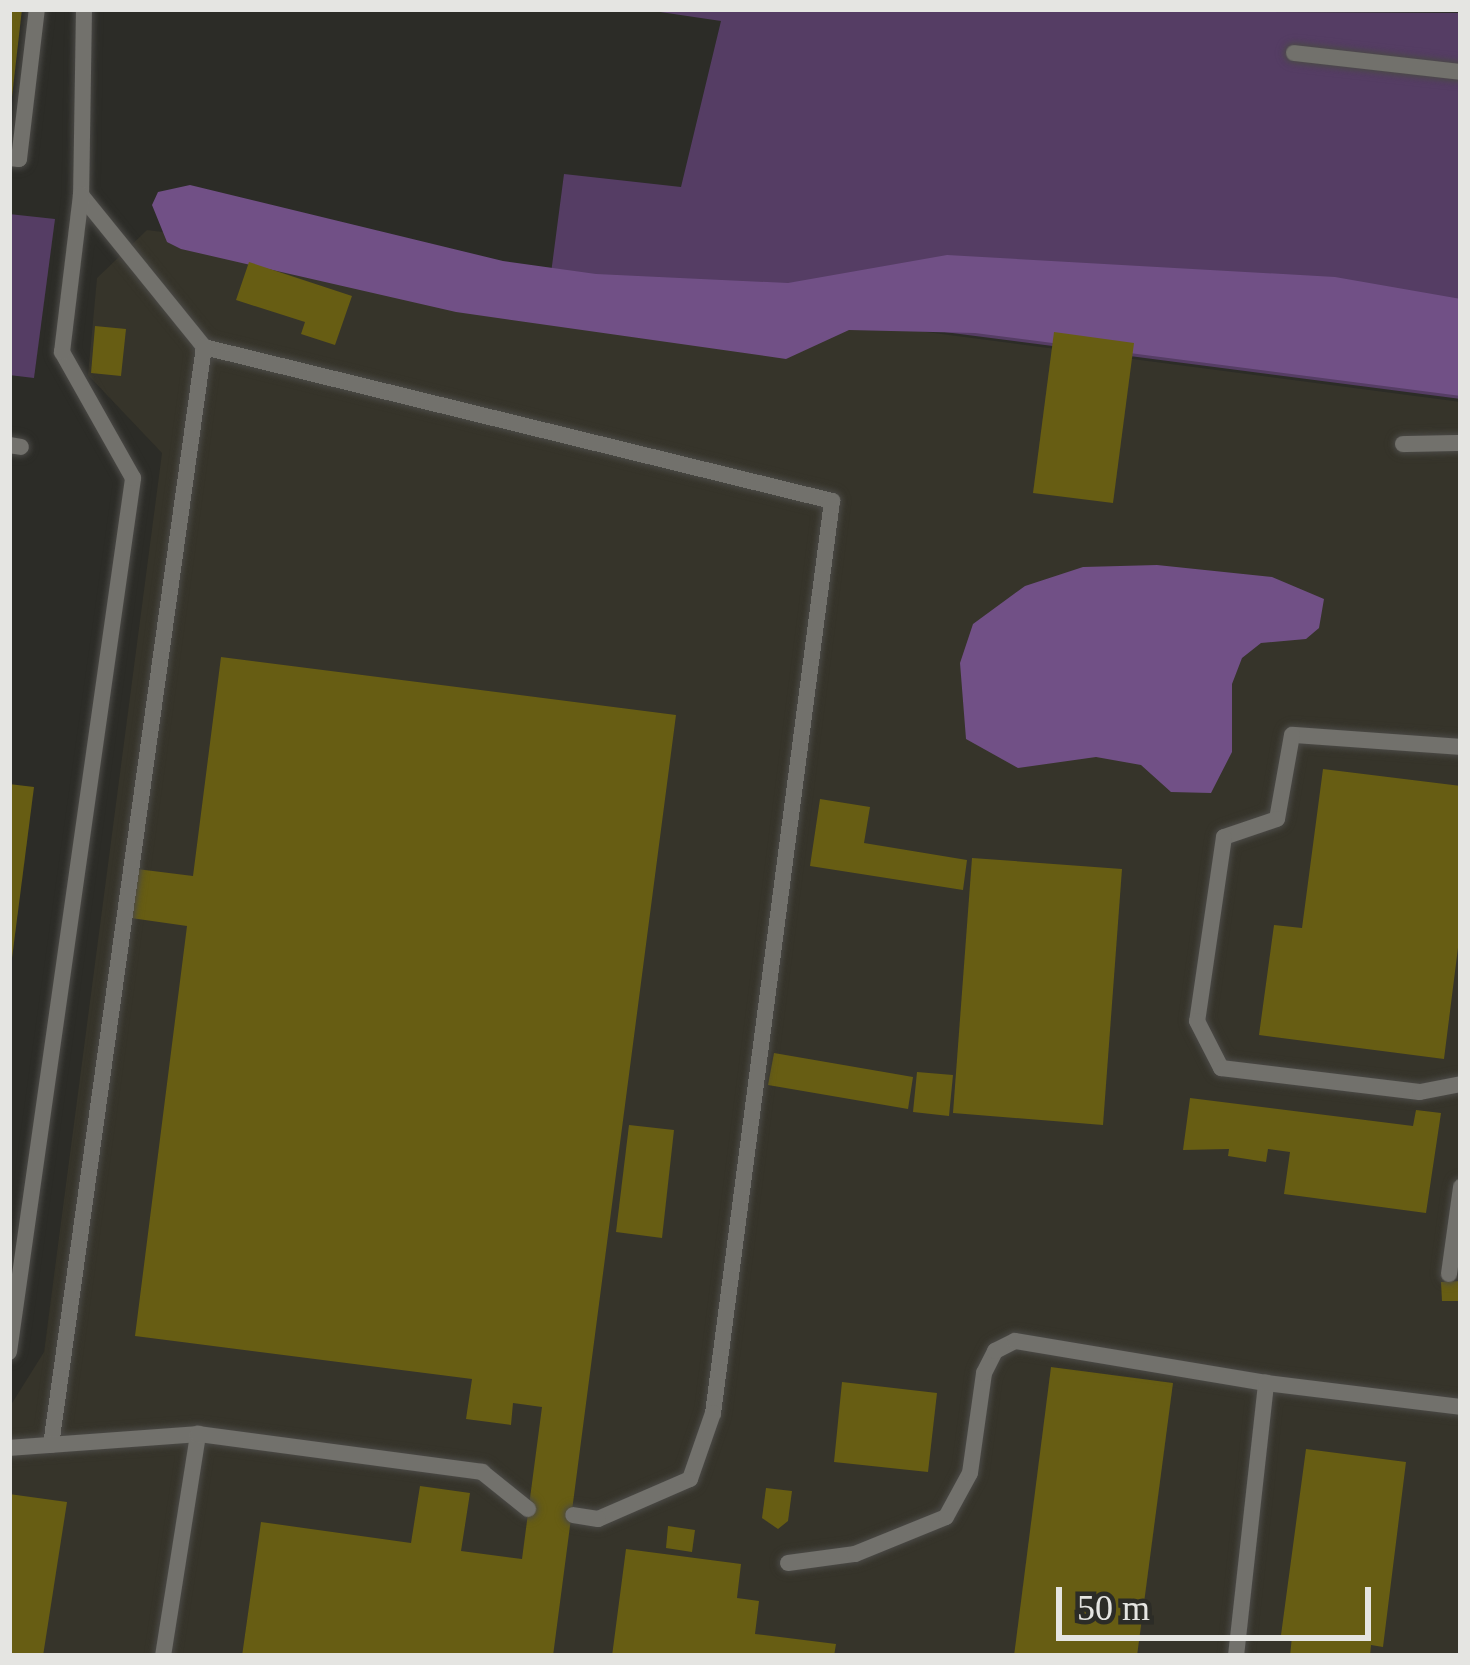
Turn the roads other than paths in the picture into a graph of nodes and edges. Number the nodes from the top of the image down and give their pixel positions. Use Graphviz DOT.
graph roads {
  1 [pos="37,9"];
  2 [pos="84,9"];
  3 [pos="1294,53"];
  4 [pos="1461,72"];
  5 [pos="9,158"];
  6 [pos="81,196"];
  7 [pos="204,347"];
  8 [pos="1461,443"];
  9 [pos="1403,444"];
  10 [pos="1461,747"];
  11 [pos="1461,1084"];
  12 [pos="1461,1187"];
  13 [pos="1449,1274"];
  14 [pos="9,1352"];
  15 [pos="1267,1383"];
  16 [pos="1461,1407"];
  17 [pos="197,1433"];
  18 [pos="51,1445"];
  19 [pos="9,1448"];
  20 [pos="528,1509"];
  21 [pos="573,1515"];
  22 [pos="788,1563"];
  23 [pos="163,1656"];
  24 [pos="1236,1656"];
  1 -- 5 [label="lane"];
  2 -- 6 [label="lane"];
  3 -- 4 [label="lane"];
  6 -- 7 [label="lane"];
  6 -- 14 [label="lane"];
  7 -- 18 [label="lane"];
  7 -- 21 [label="lane"];
  8 -- 9 [label="lane"];
  10 -- 11 [label="lane"];
  12 -- 13 [label="lane"];
  15 -- 16 [label="lane"];
  15 -- 22 [label="lane"];
  15 -- 24 [label="lane"];
  17 -- 18 [label="lane"];
  17 -- 20 [label="lane"];
  17 -- 23 [label="lane"];
  18 -- 19 [label="lane"];
}
